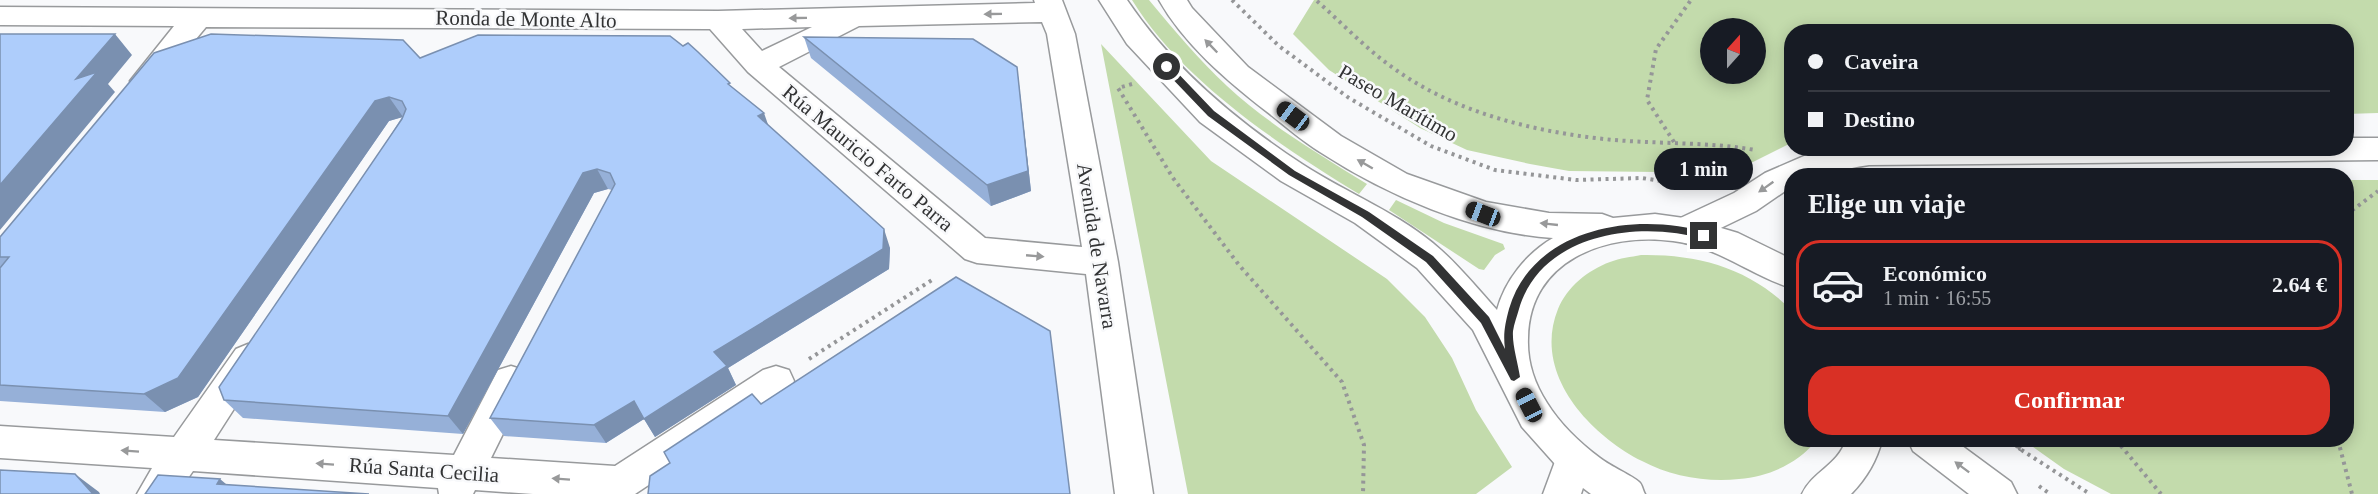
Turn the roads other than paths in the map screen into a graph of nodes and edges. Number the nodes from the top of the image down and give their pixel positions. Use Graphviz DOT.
graph roads {
  1 [pos="1113,0"];
  2 [pos="1173,0"];
  3 [pos="1050,6"];
  4 [pos="100,8"];
  5 [pos="452,9"];
  6 [pos="721,10"];
  7 [pos="0,16"];
  8 [pos="198,17"];
  9 [pos="856,17"];
  10 [pos="758,65"];
  11 [pos="129,100"];
  12 [pos="2354,149"];
  13 [pos="2378,149"];
  14 [pos="1854,156"];
  15 [pos="1941,156"];
  16 [pos="1803,168"];
  17 [pos="1916,168"];
  18 [pos="1784,176"];
  19 [pos="1628,227"];
  20 [pos="1686,230"];
  21 [pos="1101,262"];
  22 [pos="1784,271"];
  23 [pos="264,335"];
  24 [pos="523,359"];
  25 [pos="1514,377"];
  26 [pos="776,381"];
  27 [pos="0,442"];
  28 [pos="1863,447"];
  29 [pos="1935,447"];
  30 [pos="184,454"];
  31 [pos="1568,477"];
  32 [pos="459,483"];
  33 [pos="619,488"];
  34 [pos="156,494"];
  35 [pos="1134,494"];
  36 [pos="1626,494"];
  37 [pos="1821,494"];
  38 [pos="1998,494"];
  1 -- 25 [label="street"];
  19 -- 2 [label="street, one-way"];
  3 -- 9 [label="street, Ronda de Monte Alto, one-way"];
  3 -- 21 [label="street, Avenida de Navarra"];
  4 -- 7 [label="street, Ronda de Monte Alto"];
  4 -- 8 [label="street, Ronda de Monte Alto"];
  5 -- 6 [label="street, Ronda de Monte Alto"];
  5 -- 8 [label="street, Ronda de Monte Alto"];
  9 -- 6 [label="street, Ronda de Monte Alto, one-way"];
  6 -- 10 [label="street, Rúa Mauricio Farto Parra"];
  8 -- 11 [label="street"];
  9 -- 10 [label="street, Rúa Mauricio Farto Parra"];
  10 -- 21 [label="street, Rúa Mauricio Farto Parra, one-way"];
  12 -- 13 [label="street"];
  14 -- 16 [label="street, one-way"];
  15 -- 17 [label="street"];
  18 -- 20 [label="street, one-way"];
  19 -- 20 [label="street"];
  19 -- 25 [label="street"];
  20 -- 22 [label="street"];
  21 -- 35 [label="street, Avenida de Navarra"];
  23 -- 30 [label="street"];
  24 -- 32 [label="street"];
  25 -- 31 [label="street"];
  26 -- 33 [label="street, Rúa Santa Cecilia"];
  30 -- 27 [label="street, Rúa Santa Cecilia, one-way"];
  28 -- 37 [label="street"];
  38 -- 29 [label="street, one-way"];
  32 -- 30 [label="street, Rúa Santa Cecilia, one-way"];
  30 -- 34 [label="street"];
  31 -- 36 [label="street"];
  33 -- 32 [label="street, Rúa Santa Cecilia, one-way"];
}
